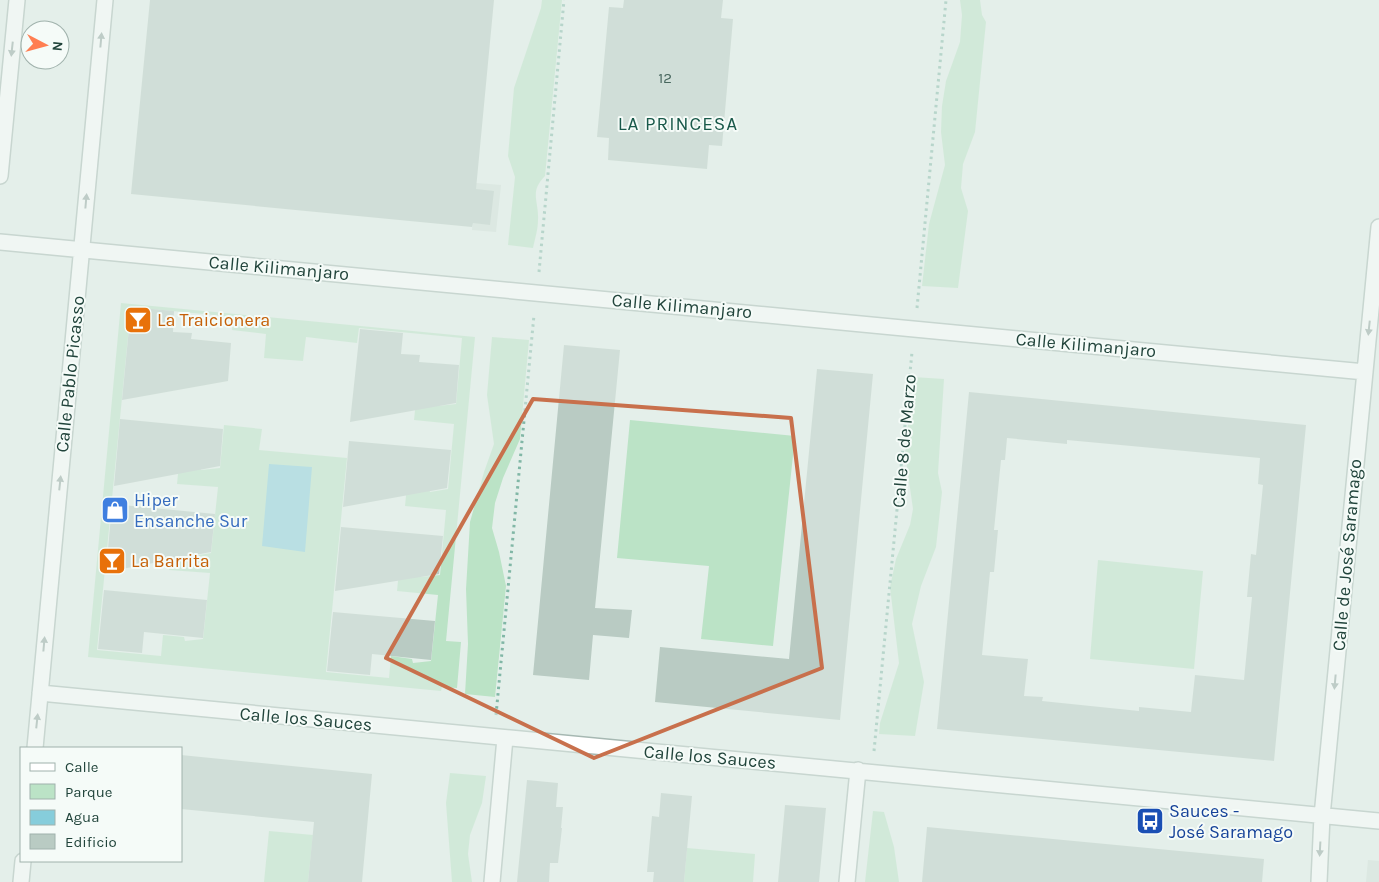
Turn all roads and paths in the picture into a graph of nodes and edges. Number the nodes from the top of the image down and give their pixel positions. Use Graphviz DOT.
graph roads {
  1 [pos="17,0"];
  2 [pos="105,0"];
  3 [pos="564,0"];
  4 [pos="946,0"];
  5 [pos="0,176"];
  6 [pos="1379,227"];
  7 [pos="0,242"];
  8 [pos="82,250"];
  9 [pos="537,292"];
  10 [pos="915,328"];
  11 [pos="1365,372"];
  12 [pos="40,693"];
  13 [pos="500,737"];
  14 [pos="35,747"];
  15 [pos="865,771"];
  16 [pos="1322,816"];
  17 [pos="1379,821"];
  18 [pos="24,862"];
  19 [pos="21,882"];
  20 [pos="492,882"];
  21 [pos="847,882"];
  22 [pos="1318,882"];
  1 -- 5 [label="street, one-way"];
  8 -- 2 [label="street, Calle Pablo Picasso, one-way"];
  3 -- 9 [label="path"];
  4 -- 10 [label="path, Calle 8 de Marzo"];
  6 -- 11 [label="street, Calle de José Saramago, one-way"];
  7 -- 8 [label="street, Calle Kilimanjaro"];
  8 -- 9 [label="street, Calle Kilimanjaro"];
  12 -- 8 [label="street, Calle Pablo Picasso, one-way"];
  9 -- 10 [label="street, Calle Kilimanjaro"];
  9 -- 13 [label="path"];
  10 -- 11 [label="street, Calle Kilimanjaro"];
  10 -- 15 [label="path, Calle 8 de Marzo"];
  11 -- 16 [label="street, Calle de José Saramago, one-way"];
  12 -- 13 [label="street, Calle los Sauces"];
  14 -- 12 [label="street, Calle Pablo Picasso, one-way"];
  13 -- 15 [label="street, Calle los Sauces"];
  13 -- 20 [label="street"];
  15 -- 16 [label="street, Calle los Sauces"];
  15 -- 21 [label="street"];
  16 -- 17 [label="street, Calle los Sauces"];
  16 -- 22 [label="street, Calle de José Saramago, one-way"];
  18 -- 19 [label="street"];
}
